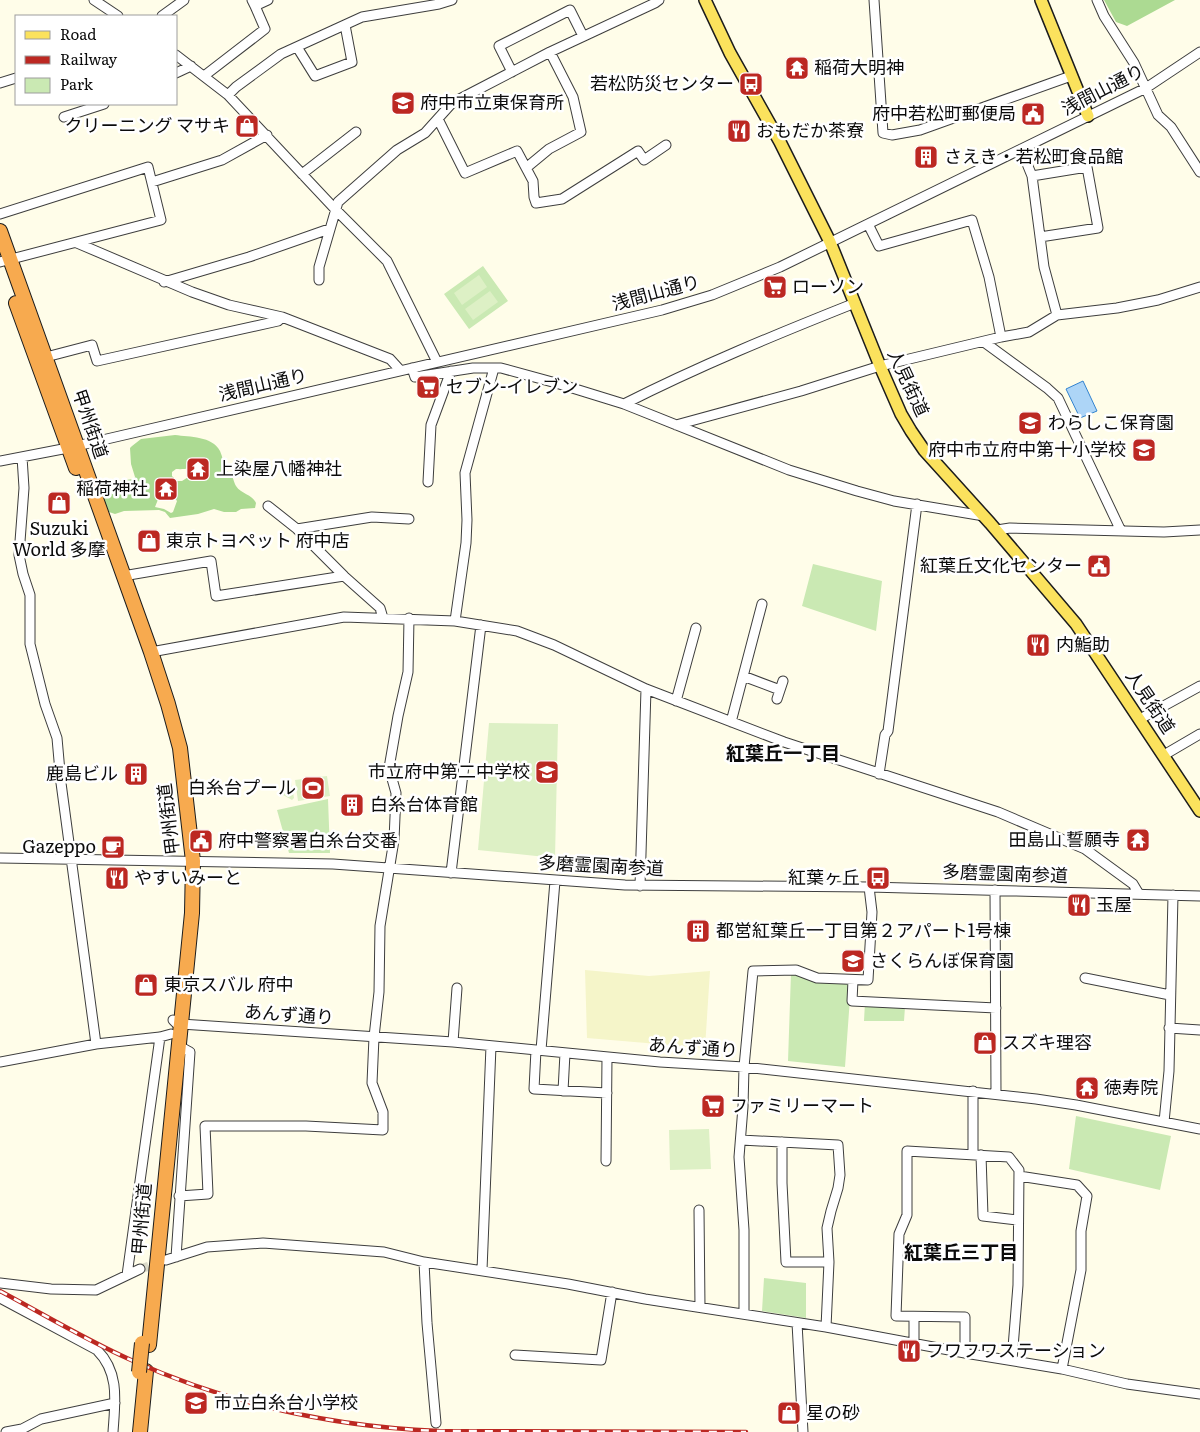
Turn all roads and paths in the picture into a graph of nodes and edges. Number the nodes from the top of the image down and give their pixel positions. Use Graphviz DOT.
graph roads {
  1 [pos="94,0"];
  2 [pos="184,0"];
  3 [pos="268,0"];
  4 [pos="452,0"];
  5 [pos="659,0"];
  6 [pos="705,0"];
  7 [pos="874,0"];
  8 [pos="1041,0"];
  9 [pos="1097,0"];
  10 [pos="254,3"];
  11 [pos="116,15"];
  12 [pos="163,15"];
  13 [pos="345,25"];
  14 [pos="583,36"];
  15 [pos="297,46"];
  16 [pos="550,52"];
  17 [pos="1200,52"];
  18 [pos="178,56"];
  19 [pos="192,66"];
  20 [pos="178,72"];
  21 [pos="512,72"];
  22 [pos="204,76"];
  23 [pos="1071,76"];
  24 [pos="15,78"];
  25 [pos="0,83"];
  26 [pos="1146,88"];
  27 [pos="228,95"];
  28 [pos="101,105"];
  29 [pos="1088,116"];
  30 [pos="64,117"];
  31 [pos="438,119"];
  32 [pos="356,132"];
  33 [pos="267,135"];
  34 [pos="666,145"];
  35 [pos="1021,150"];
  36 [pos="526,168"];
  37 [pos="1200,172"];
  38 [pos="302,174"];
  39 [pos="1032,176"];
  40 [pos="152,182"];
  41 [pos="335,208"];
  42 [pos="0,214"];
  43 [pos="868,224"];
  44 [pos="329,229"];
  45 [pos="0,231"];
  46 [pos="1040,237"];
  47 [pos="830,242"];
  48 [pos="77,243"];
  49 [pos="3,260"];
  50 [pos="319,280"];
  51 [pos="164,282"];
  52 [pos="1200,287"];
  53 [pos="855,303"];
  54 [pos="1057,315"];
  55 [pos="282,317"];
  56 [pos="1001,337"];
  57 [pos="984,342"];
  58 [pos="46,357"];
  59 [pos="437,362"];
  60 [pos="880,366"];
  61 [pos="412,368"];
  62 [pos="494,368"];
  63 [pos="400,370"];
  64 [pos="450,371"];
  65 [pos="624,404"];
  66 [pos="676,425"];
  67 [pos="73,446"];
  68 [pos="22,456"];
  69 [pos="0,461"];
  70 [pos="428,482"];
  71 [pos="917,504"];
  72 [pos="268,506"];
  73 [pos="984,516"];
  74 [pos="408,519"];
  75 [pos="297,529"];
  76 [pos="997,530"];
  77 [pos="1200,530"];
  78 [pos="1121,531"];
  79 [pos="123,576"];
  80 [pos="344,576"];
  81 [pos="762,604"];
  82 [pos="383,618"];
  83 [pos="409,618"];
  84 [pos="456,621"];
  85 [pos="481,625"];
  86 [pos="696,628"];
  87 [pos="151,652"];
  88 [pos="743,676"];
  89 [pos="1200,686"];
  90 [pos="646,689"];
  91 [pos="777,699"];
  92 [pos="676,701"];
  93 [pos="1140,719"];
  94 [pos="731,722"];
  95 [pos="1200,734"];
  96 [pos="1164,755"];
  97 [pos="879,774"];
  98 [pos="1200,810"];
  99 [pos="0,858"];
  100 [pos="72,859"];
  101 [pos="189,861"];
  102 [pos="389,868"];
  103 [pos="451,873"];
  104 [pos="555,881"];
  105 [pos="640,886"];
  106 [pos="869,887"];
  107 [pos="995,890"];
  108 [pos="1139,894"];
  109 [pos="1174,895"];
  110 [pos="1200,896"];
  111 [pos="1085,978"];
  112 [pos="853,980"];
  113 [pos="458,988"];
  114 [pos="1170,995"];
  115 [pos="996,1008"];
  116 [pos="1169,1028"];
  117 [pos="171,1029"];
  118 [pos="1200,1030"];
  119 [pos="374,1037"];
  120 [pos="453,1042"];
  121 [pos="96,1044"];
  122 [pos="179,1046"];
  123 [pos="491,1046"];
  124 [pos="539,1050"];
  125 [pos="565,1053"];
  126 [pos="608,1057"];
  127 [pos="0,1062"];
  128 [pos="744,1067"];
  129 [pos="563,1091"];
  130 [pos="973,1091"];
  131 [pos="607,1093"];
  132 [pos="996,1094"];
  133 [pos="1164,1122"];
  134 [pos="1200,1129"];
  135 [pos="741,1140"];
  136 [pos="782,1142"];
  137 [pos="977,1155"];
  138 [pos="606,1161"];
  139 [pos="1019,1176"];
  140 [pos="179,1196"];
  141 [pos="699,1210"];
  142 [pos="1017,1220"];
  143 [pos="176,1257"];
  144 [pos="166,1260"];
  145 [pos="424,1262"];
  146 [pos="829,1262"];
  147 [pos="140,1270"];
  148 [pos="482,1270"];
  149 [pos="127,1275"];
  150 [pos="0,1283"];
  151 [pos="612,1292"];
  152 [pos="0,1298"];
  153 [pos="700,1307"];
  154 [pos="744,1314"];
  155 [pos="914,1317"];
  156 [pos="797,1323"];
  157 [pos="826,1327"];
  158 [pos="914,1343"];
  159 [pos="146,1344"];
  160 [pos="965,1353"];
  161 [pos="515,1355"];
  162 [pos="1012,1360"];
  163 [pos="1062,1369"];
  164 [pos="143,1372"];
  165 [pos="1200,1394"];
  166 [pos="114,1403"];
  167 [pos="436,1423"];
  168 [pos="6,1432"];
  169 [pos="113,1432"];
  170 [pos="133,1432"];
  171 [pos="140,1432"];
  172 [pos="803,1432"];
  1 -- 11 [label="street"];
  2 -- 12 [label="street"];
  3 -- 10 [label="street"];
  4 -- 13 [label="street"];
  5 -- 14 [label="street"];
  6 -- 47 [label="main road, 人見街道"];
  7 -- 23 [label="street"];
  8 -- 23 [label="main road"];
  9 -- 26 [label="street"];
  10 -- 22 [label="street"];
  13 -- 15 [label="street"];
  13 -- 15 [label="street"];
  14 -- 16 [label="street"];
  14 -- 21 [label="street"];
  15 -- 27 [label="street"];
  16 -- 21 [label="street"];
  16 -- 36 [label="street"];
  17 -- 26 [label="street, 浅間山通り"];
  18 -- 19 [label="street"];
  19 -- 20 [label="street"];
  19 -- 22 [label="street"];
  21 -- 31 [label="street"];
  22 -- 27 [label="street"];
  23 -- 29 [label="main road"];
  24 -- 25 [label="street"];
  26 -- 29 [label="street, 浅間山通り"];
  26 -- 37 [label="street"];
  27 -- 33 [label="street"];
  28 -- 30 [label="street"];
  29 -- 35 [label="street, 浅間山通り"];
  31 -- 36 [label="street"];
  31 -- 41 [label="street"];
  32 -- 38 [label="street"];
  33 -- 38 [label="street"];
  33 -- 40 [label="street"];
  34 -- 36 [label="street"];
  35 -- 39 [label="street"];
  35 -- 43 [label="street, 浅間山通り"];
  38 -- 41 [label="street"];
  39 -- 46 [label="street"];
  39 -- 46 [label="street"];
  40 -- 42 [label="street"];
  40 -- 48 [label="street"];
  41 -- 44 [label="street"];
  41 -- 59 [label="street"];
  43 -- 47 [label="street, 浅間山通り"];
  43 -- 56 [label="street"];
  44 -- 50 [label="street"];
  44 -- 51 [label="street"];
  45 -- 49 [label="highway, 甲州街道"];
  46 -- 54 [label="street"];
  47 -- 53 [label="main road, 人見街道"];
  47 -- 59 [label="street, 浅間山通り"];
  48 -- 49 [label="street"];
  48 -- 51 [label="street"];
  49 -- 58 [label="highway, 甲州街道"];
  49 -- 67 [label="highway, 甲州街道"];
  51 -- 55 [label="street"];
  52 -- 54 [label="street"];
  53 -- 60 [label="main road, 人見街道"];
  53 -- 65 [label="street"];
  54 -- 56 [label="street"];
  55 -- 58 [label="street"];
  55 -- 63 [label="street"];
  56 -- 57 [label="street"];
  57 -- 60 [label="street"];
  57 -- 78 [label="street"];
  58 -- 67 [label="highway, 甲州街道"];
  59 -- 61 [label="street, 浅間山通り"];
  60 -- 66 [label="street"];
  60 -- 73 [label="main road, 人見街道"];
  61 -- 63 [label="street, 浅間山通り"];
  61 -- 64 [label="street"];
  62 -- 64 [label="street"];
  62 -- 65 [label="street"];
  62 -- 84 [label="street"];
  63 -- 67 [label="street, 浅間山通り"];
  64 -- 70 [label="street"];
  65 -- 66 [label="street"];
  66 -- 71 [label="street"];
  67 -- 68 [label="street, 浅間山通り"];
  67 -- 79 [label="highway, 甲州街道"];
  67 -- 101 [label="highway, 甲州街道"];
  68 -- 69 [label="street, 浅間山通り"];
  68 -- 100 [label="street"];
  71 -- 73 [label="street"];
  71 -- 97 [label="street"];
  72 -- 75 [label="street"];
  73 -- 76 [label="main road, 人見街道"];
  74 -- 75 [label="street"];
  75 -- 80 [label="street"];
  76 -- 78 [label="street"];
  76 -- 93 [label="main road, 人見街道"];
  77 -- 78 [label="street"];
  79 -- 80 [label="street"];
  79 -- 87 [label="highway, 甲州街道"];
  80 -- 82 [label="street"];
  81 -- 88 [label="street"];
  82 -- 83 [label="street"];
  82 -- 87 [label="street"];
  83 -- 84 [label="street"];
  83 -- 102 [label="street"];
  84 -- 85 [label="street"];
  85 -- 90 [label="street"];
  85 -- 103 [label="street"];
  86 -- 92 [label="street"];
  87 -- 101 [label="highway, 甲州街道"];
  88 -- 91 [label="street"];
  88 -- 94 [label="street"];
  89 -- 93 [label="street"];
  90 -- 92 [label="street"];
  90 -- 105 [label="street"];
  92 -- 94 [label="street"];
  93 -- 96 [label="main road, 人見街道"];
  94 -- 97 [label="street"];
  95 -- 96 [label="street"];
  96 -- 98 [label="main road, 人見街道"];
  97 -- 108 [label="street"];
  99 -- 100 [label="street, 多磨霊園南参道"];
  100 -- 101 [label="street, 多磨霊園南参道"];
  100 -- 121 [label="street"];
  101 -- 102 [label="street, 多磨霊園南参道"];
  101 -- 117 [label="highway, 甲州街道"];
  102 -- 103 [label="street, 多磨霊園南参道"];
  102 -- 119 [label="street"];
  103 -- 104 [label="street, 多磨霊園南参道"];
  104 -- 105 [label="street, 多磨霊園南参道"];
  104 -- 124 [label="street"];
  105 -- 106 [label="street, 多磨霊園南参道"];
  106 -- 107 [label="street, 多磨霊園南参道"];
  106 -- 112 [label="street"];
  107 -- 108 [label="street, 多磨霊園南参道"];
  107 -- 115 [label="street"];
  108 -- 109 [label="street, 多磨霊園南参道"];
  109 -- 110 [label="street, 多磨霊園南参道"];
  109 -- 114 [label="street"];
  111 -- 114 [label="street"];
  112 -- 115 [label="street"];
  112 -- 128 [label="street"];
  113 -- 120 [label="street"];
  114 -- 116 [label="street"];
  115 -- 132 [label="street"];
  116 -- 118 [label="street"];
  116 -- 133 [label="street"];
  117 -- 119 [label="street, あんず通り"];
  117 -- 121 [label="street, あんず通り"];
  117 -- 122 [label="highway, 甲州街道"];
  117 -- 149 [label="street"];
  117 -- 159 [label="highway, 甲州街道"];
  119 -- 120 [label="street, あんず通り"];
  119 -- 140 [label="street"];
  120 -- 123 [label="street, あんず通り"];
  121 -- 127 [label="street, あんず通り"];
  122 -- 140 [label="street"];
  122 -- 159 [label="highway, 甲州街道"];
  123 -- 124 [label="street, あんず通り"];
  123 -- 148 [label="street"];
  124 -- 125 [label="street, あんず通り"];
  124 -- 129 [label="street"];
  125 -- 126 [label="street, あんず通り"];
  125 -- 129 [label="street"];
  126 -- 128 [label="street, あんず通り"];
  126 -- 131 [label="street"];
  128 -- 130 [label="street, あんず通り"];
  128 -- 135 [label="street"];
  129 -- 131 [label="street"];
  130 -- 132 [label="street, あんず通り"];
  130 -- 137 [label="street"];
  131 -- 138 [label="street"];
  132 -- 133 [label="street, あんず通り"];
  133 -- 134 [label="street, あんず通り"];
  135 -- 136 [label="street"];
  135 -- 154 [label="street"];
  136 -- 146 [label="street"];
  136 -- 146 [label="street"];
  137 -- 139 [label="street"];
  137 -- 142 [label="street"];
  137 -- 155 [label="street"];
  139 -- 142 [label="street"];
  139 -- 163 [label="street"];
  140 -- 143 [label="street"];
  141 -- 153 [label="street"];
  142 -- 162 [label="street"];
  143 -- 144 [label="street"];
  143 -- 145 [label="street"];
  145 -- 148 [label="street"];
  145 -- 167 [label="street"];
  146 -- 157 [label="street"];
  147 -- 149 [label="street"];
  148 -- 151 [label="street"];
  149 -- 150 [label="street"];
  151 -- 153 [label="street"];
  151 -- 161 [label="street"];
  152 -- 166 [label="street"];
  153 -- 154 [label="street"];
  154 -- 156 [label="street"];
  155 -- 158 [label="street"];
  155 -- 160 [label="street"];
  156 -- 157 [label="street"];
  156 -- 172 [label="street"];
  157 -- 158 [label="street"];
  158 -- 160 [label="street"];
  159 -- 164 [label="highway, 甲州街道"];
  160 -- 162 [label="street"];
  162 -- 163 [label="street"];
  163 -- 165 [label="street"];
  164 -- 170 [label="highway, 甲州街道"];
  164 -- 171 [label="highway, 甲州街道"];
  166 -- 168 [label="street"];
  166 -- 169 [label="street"];
}
